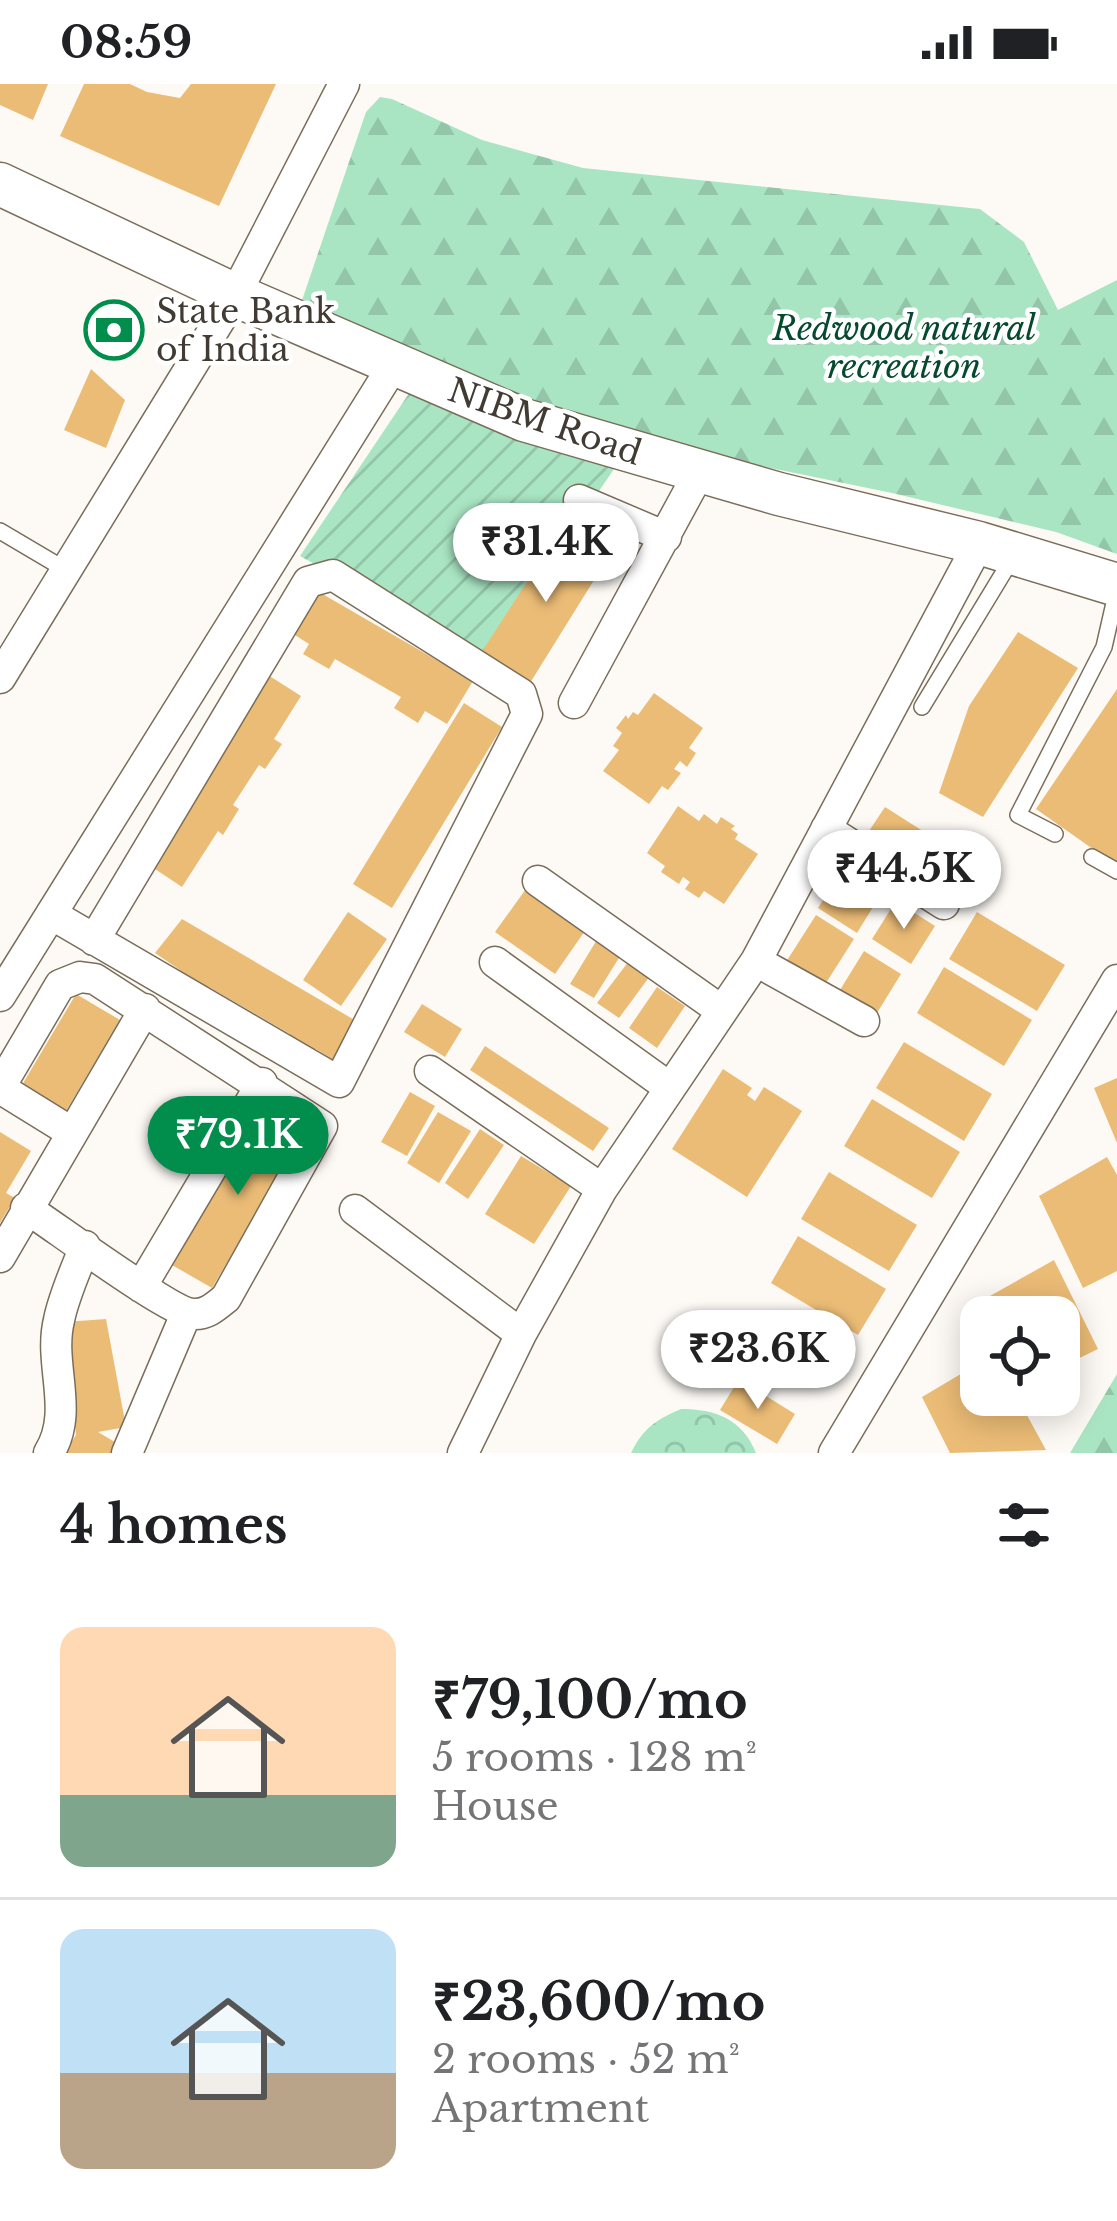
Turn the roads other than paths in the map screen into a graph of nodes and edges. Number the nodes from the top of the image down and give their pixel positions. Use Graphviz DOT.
graph roads {
  1 [pos="344,84"];
  2 [pos="0,184"];
  3 [pos="235,295"];
  4 [pos="393,365"];
  5 [pos="700,471"];
  6 [pos="579,500"];
  7 [pos="0,531"];
  8 [pos="666,537"];
  9 [pos="997,549"];
  10 [pos="65,570"];
  11 [pos="1117,587"];
  12 [pos="1111,649"];
  13 [pos="3,668"];
  14 [pos="574,704"];
  15 [pos="922,707"];
  16 [pos="826,830"];
  17 [pos="1055,833"];
  18 [pos="1091,857"];
  19 [pos="1117,871"];
  20 [pos="538,881"];
  21 [pos="944,904"];
  22 [pos="51,914"];
  23 [pos="94,940"];
  24 [pos="496,962"];
  25 [pos="756,962"];
  26 [pos="1117,980"];
  27 [pos="0,996"];
  28 [pos="145,1009"];
  29 [pos="722,1011"];
  30 [pos="864,1022"];
  31 [pos="430,1071"];
  32 [pos="262,1083"];
  33 [pos="0,1088"];
  34 [pos="670,1088"];
  35 [pos="70,1132"];
  36 [pos="602,1189"];
  37 [pos="26,1208"];
  38 [pos="355,1210"];
  39 [pos="85,1246"];
  40 [pos="0,1257"];
  41 [pos="141,1287"];
  42 [pos="186,1314"];
  43 [pos="520,1334"];
  44 [pos="50,1453"];
  45 [pos="128,1453"];
  46 [pos="463,1453"];
  47 [pos="834,1453"];
  1 -- 3 [label="street"];
  2 -- 3 [label="main road, NIBM Road"];
  3 -- 4 [label="main road, NIBM Road"];
  3 -- 10 [label="street"];
  4 -- 5 [label="main road, NIBM Road"];
  4 -- 22 [label="street"];
  5 -- 8 [label="street"];
  5 -- 9 [label="main road, NIBM Road"];
  6 -- 8 [label="street"];
  7 -- 10 [label="lane"];
  8 -- 14 [label="street"];
  9 -- 11 [label="main road, NIBM Road"];
  9 -- 15 [label="lane"];
  9 -- 16 [label="street"];
  10 -- 13 [label="street"];
  11 -- 12 [label="lane"];
  12 -- 17 [label="lane"];
  16 -- 21 [label="street"];
  16 -- 25 [label="street"];
  18 -- 19 [label="lane"];
  20 -- 29 [label="street"];
  22 -- 23 [label="street"];
  22 -- 27 [label="street"];
  23 -- 23 [label="street"];
  24 -- 34 [label="street"];
  25 -- 29 [label="street"];
  25 -- 30 [label="street"];
  26 -- 47 [label="street"];
  28 -- 32 [label="street"];
  28 -- 33 [label="street"];
  28 -- 35 [label="street"];
  29 -- 34 [label="street"];
  31 -- 36 [label="street"];
  32 -- 41 [label="street"];
  32 -- 42 [label="street"];
  33 -- 35 [label="street"];
  34 -- 36 [label="street"];
  35 -- 37 [label="street"];
  36 -- 43 [label="street"];
  37 -- 39 [label="street"];
  37 -- 40 [label="street"];
  38 -- 43 [label="street"];
  39 -- 41 [label="street"];
  39 -- 44 [label="street"];
  41 -- 42 [label="street"];
  42 -- 45 [label="street"];
  43 -- 46 [label="street"];
}
